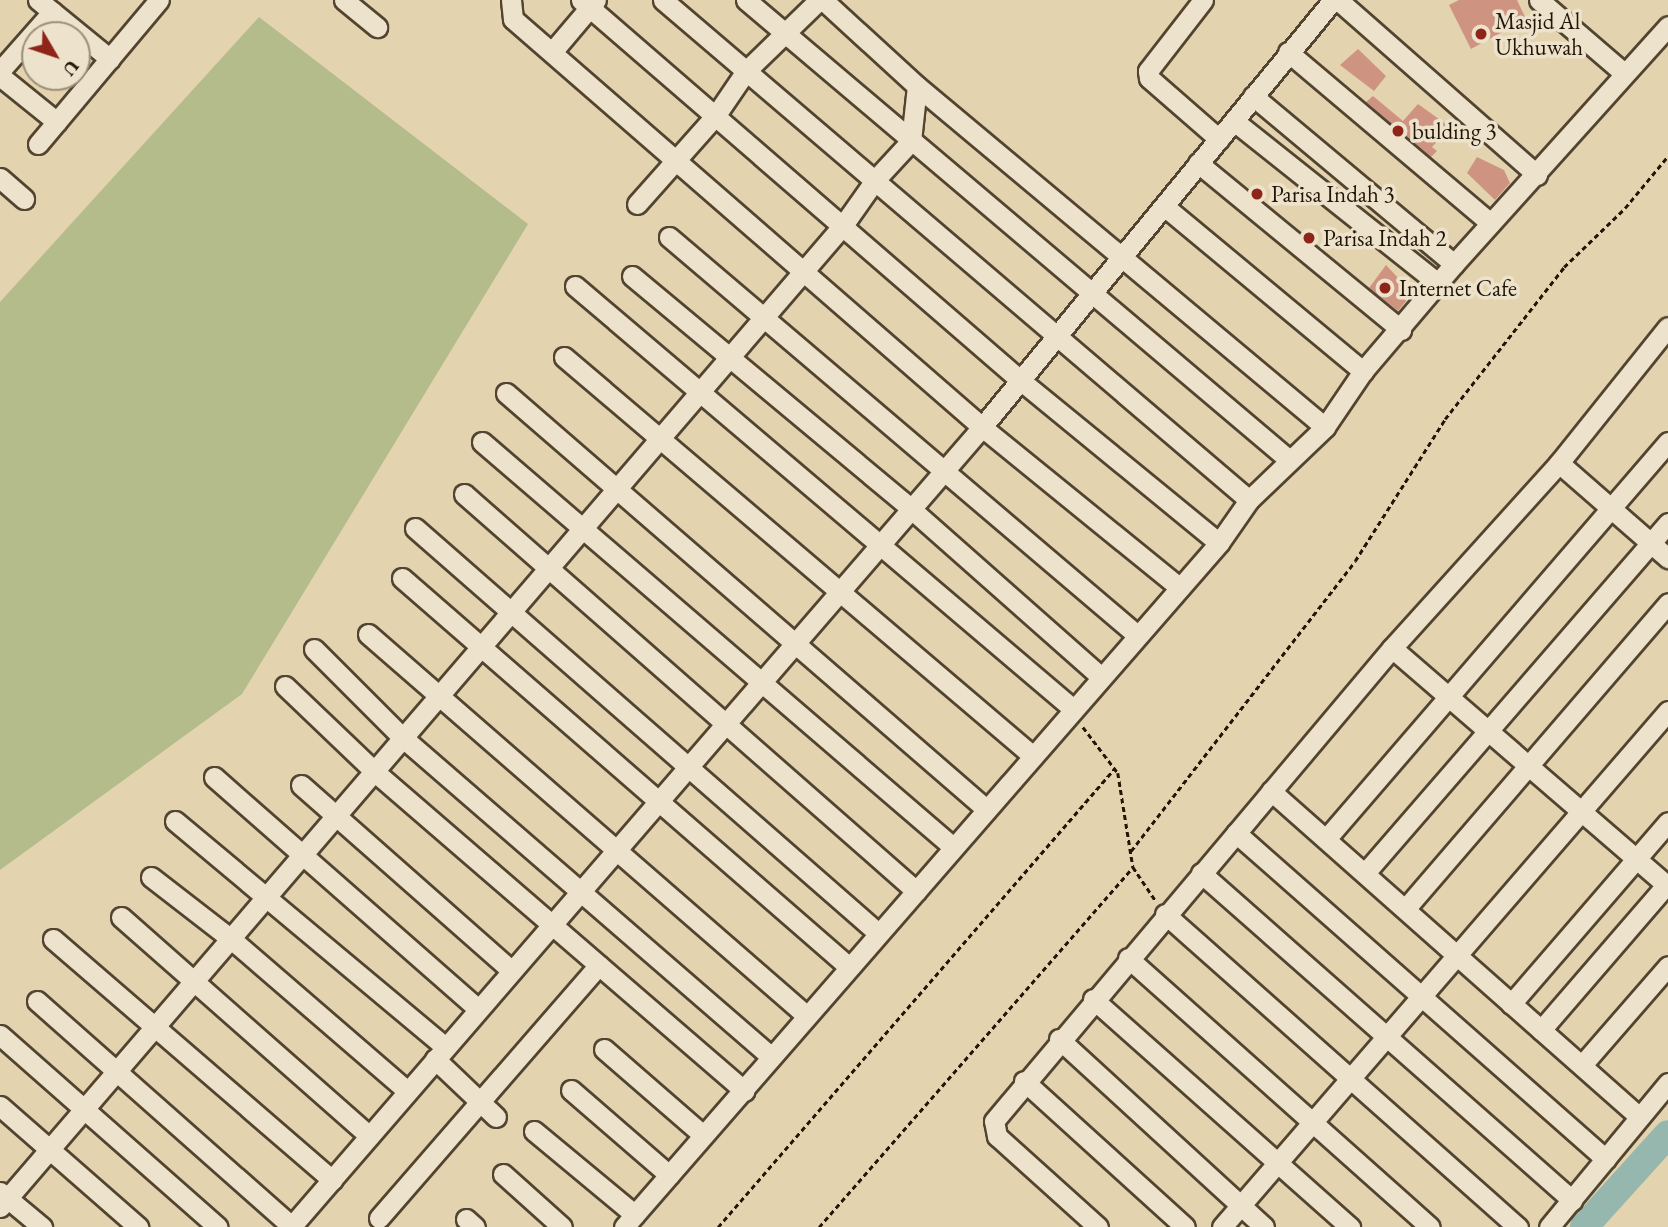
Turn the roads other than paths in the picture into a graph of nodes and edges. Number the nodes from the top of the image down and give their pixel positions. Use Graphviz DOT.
graph roads {
  1 [pos="159,0"];
  2 [pos="511,0"];
  3 [pos="663,0"];
  4 [pos="747,0"];
  5 [pos="821,0"];
  6 [pos="1203,0"];
  7 [pos="1539,0"];
  8 [pos="1328,2"];
  9 [pos="354,3"];
  10 [pos="590,3"];
  11 [pos="45,6"];
  12 [pos="1668,26"];
  13 [pos="377,27"];
  14 [pos="783,31"];
  15 [pos="552,52"];
  16 [pos="1288,52"];
  17 [pos="110,59"];
  18 [pos="746,71"];
  19 [pos="1624,73"];
  20 [pos="0,74"];
  21 [pos="917,86"];
  22 [pos="1253,96"];
  23 [pos="716,114"];
  24 [pos="1234,121"];
  25 [pos="57,122"];
  26 [pos="1219,139"];
  27 [pos="911,141"];
  28 [pos="38,144"];
  29 [pos="675,161"];
  30 [pos="1198,163"];
  31 [pos="1537,175"];
  32 [pos="0,178"];
  33 [pos="875,180"];
  34 [pos="24,199"];
  35 [pos="637,204"];
  36 [pos="1164,206"];
  37 [pos="1490,223"];
  38 [pos="844,224"];
  39 [pos="669,237"];
  40 [pos="1124,256"];
  41 [pos="1454,264"];
  42 [pos="804,270"];
  43 [pos="632,276"];
  44 [pos="1440,285"];
  45 [pos="575,286"];
  46 [pos="1092,296"];
  47 [pos="763,316"];
  48 [pos="1668,327"];
  49 [pos="1401,330"];
  50 [pos="1056,337"];
  51 [pos="564,357"];
  52 [pos="727,358"];
  53 [pos="1363,371"];
  54 [pos="1020,380"];
  55 [pos="506,393"];
  56 [pos="698,393"];
  57 [pos="982,427"];
  58 [pos="1325,427"];
  59 [pos="660,438"];
  60 [pos="482,442"];
  61 [pos="1668,442"];
  62 [pos="1288,458"];
  63 [pos="1559,463"];
  64 [pos="944,470"];
  65 [pos="616,488"];
  66 [pos="464,495"];
  67 [pos="1249,500"];
  68 [pos="910,508"];
  69 [pos="1610,509"];
  70 [pos="1668,523"];
  71 [pos="415,528"];
  72 [pos="582,528"];
  73 [pos="1219,543"];
  74 [pos="1651,543"];
  75 [pos="877,547"];
  76 [pos="1668,558"];
  77 [pos="548,568"];
  78 [pos="402,578"];
  79 [pos="1179,587"];
  80 [pos="839,591"];
  81 [pos="1668,603"];
  82 [pos="510,611"];
  83 [pos="368,634"];
  84 [pos="1137,635"];
  85 [pos="794,642"];
  86 [pos="480,646"];
  87 [pos="1392,648"];
  88 [pos="314,649"];
  89 [pos="1101,677"];
  90 [pos="760,681"];
  91 [pos="285,686"];
  92 [pos="438,695"];
  93 [pos="1448,696"];
  94 [pos="1072,708"];
  95 [pos="1668,710"];
  96 [pos="724,722"];
  97 [pos="1489,730"];
  98 [pos="402,737"];
  99 [pos="1033,756"];
  100 [pos="1529,764"];
  101 [pos="687,766"];
  102 [pos="375,772"];
  103 [pos="214,777"];
  104 [pos="301,785"];
  105 [pos="1270,791"];
  106 [pos="658,800"];
  107 [pos="986,809"];
  108 [pos="1581,811"];
  109 [pos="336,816"];
  110 [pos="175,821"];
  111 [pos="1668,822"];
  112 [pos="1236,833"];
  113 [pos="1326,839"];
  114 [pos="953,848"];
  115 [pos="615,849"];
  116 [pos="302,855"];
  117 [pos="1636,859"];
  118 [pos="1201,873"];
  119 [pos="1366,873"];
  120 [pos="151,877"];
  121 [pos="1668,885"];
  122 [pos="580,891"];
  123 [pos="916,891"];
  124 [pos="266,896"];
  125 [pos="1406,908"];
  126 [pos="1165,914"];
  127 [pos="121,917"];
  128 [pos="552,925"];
  129 [pos="878,933"];
  130 [pos="230,938"];
  131 [pos="53,939"];
  132 [pos="1457,955"];
  133 [pos="1128,958"];
  134 [pos="599,965"];
  135 [pos="1668,966"];
  136 [pos="849,967"];
  137 [pos="512,971"];
  138 [pos="194,981"];
  139 [pos="1422,997"];
  140 [pos="1093,999"];
  141 [pos="37,1000"];
  142 [pos="1511,1004"];
  143 [pos="478,1009"];
  144 [pos="807,1016"];
  145 [pos="156,1026"];
  146 [pos="1541,1030"];
  147 [pos="0,1035"];
  148 [pos="1387,1037"];
  149 [pos="1059,1039"];
  150 [pos="604,1049"];
  151 [pos="440,1053"];
  152 [pos="771,1057"];
  153 [pos="1582,1065"];
  154 [pos="116,1071"];
  155 [pos="1350,1078"];
  156 [pos="1024,1081"];
  157 [pos="1668,1083"];
  158 [pos="571,1090"];
  159 [pos="407,1091"];
  160 [pos="744,1091"];
  161 [pos="481,1101"];
  162 [pos="0,1106"];
  163 [pos="84,1109"];
  164 [pos="496,1117"];
  165 [pos="1640,1117"];
  166 [pos="1312,1122"];
  167 [pos="534,1131"];
  168 [pos="369,1136"];
  169 [pos="704,1136"];
  170 [pos="49,1149"];
  171 [pos="1606,1159"];
  172 [pos="1277,1163"];
  173 [pos="503,1174"];
  174 [pos="669,1175"];
  175 [pos="332,1180"];
  176 [pos="3,1199"];
  177 [pos="1572,1200"];
  178 [pos="1240,1205"];
  179 [pos="379,1218"];
  180 [pos="629,1221"];
  181 [pos="42,1227"];
  182 [pos="138,1227"];
  183 [pos="218,1227"];
  184 [pos="291,1227"];
  185 [pos="562,1227"];
  186 [pos="1098,1227"];
  187 [pos="1185,1227"];
  188 [pos="1222,1227"];
  189 [pos="1264,1227"];
  190 [pos="1350,1227"];
  191 [pos="1430,1227"];
  192 [pos="1518,1227"];
  193 [pos="1549,1227"];
  1 -- 17 [label="street"];
  2 -- 15 [label="street"];
  3 -- 18 [label="street"];
  4 -- 14 [label="street"];
  5 -- 14 [label="street"];
  5 -- 21 [label="street"];
  6 -- 26 [label="street"];
  7 -- 19 [label="street"];
  8 -- 16 [label="street"];
  8 -- 31 [label="street"];
  9 -- 13 [label="street"];
  10 -- 15 [label="street"];
  10 -- 23 [label="street"];
  11 -- 17 [label="street"];
  11 -- 20 [label="street"];
  12 -- 19 [label="street"];
  14 -- 18 [label="street"];
  14 -- 27 [label="street"];
  15 -- 29 [label="street"];
  16 -- 22 [label="street"];
  16 -- 37 [label="street"];
  17 -- 25 [label="street"];
  18 -- 23 [label="street"];
  18 -- 33 [label="street"];
  19 -- 31 [label="street"];
  20 -- 25 [label="street"];
  21 -- 27 [label="street"];
  21 -- 40 [label="street"];
  22 -- 24 [label="street"];
  22 -- 41 [label="street"];
  23 -- 29 [label="street"];
  23 -- 38 [label="street"];
  24 -- 26 [label="street"];
  24 -- 44 [label="street"];
  25 -- 28 [label="street"];
  26 -- 30 [label="street"];
  27 -- 33 [label="street"];
  27 -- 46 [label="street"];
  29 -- 35 [label="street"];
  29 -- 42 [label="street"];
  30 -- 36 [label="street"];
  30 -- 49 [label="street"];
  31 -- 37 [label="street"];
  32 -- 34 [label="street"];
  33 -- 38 [label="street"];
  33 -- 50 [label="street"];
  36 -- 40 [label="street"];
  36 -- 53 [label="street"];
  37 -- 41 [label="street"];
  38 -- 42 [label="street"];
  38 -- 54 [label="street"];
  39 -- 47 [label="street"];
  40 -- 46 [label="street"];
  40 -- 58 [label="street"];
  41 -- 44 [label="street"];
  42 -- 47 [label="street"];
  42 -- 57 [label="street"];
  43 -- 52 [label="street"];
  44 -- 49 [label="street"];
  45 -- 56 [label="street"];
  46 -- 50 [label="street"];
  46 -- 62 [label="street"];
  47 -- 52 [label="street"];
  47 -- 64 [label="street"];
  48 -- 63 [label="street"];
  49 -- 53 [label="street"];
  50 -- 54 [label="street"];
  50 -- 67 [label="street"];
  51 -- 59 [label="street"];
  52 -- 56 [label="street"];
  52 -- 68 [label="street"];
  53 -- 58 [label="street"];
  54 -- 57 [label="street"];
  54 -- 73 [label="street"];
  55 -- 65 [label="street"];
  56 -- 59 [label="street"];
  56 -- 75 [label="street"];
  57 -- 64 [label="street"];
  57 -- 79 [label="street"];
  58 -- 62 [label="street"];
  59 -- 65 [label="street"];
  59 -- 80 [label="street"];
  60 -- 72 [label="street"];
  61 -- 69 [label="street"];
  62 -- 67 [label="street"];
  63 -- 69 [label="street"];
  63 -- 87 [label="street"];
  64 -- 68 [label="street"];
  64 -- 84 [label="street"];
  65 -- 72 [label="street"];
  65 -- 85 [label="street"];
  66 -- 77 [label="street"];
  67 -- 73 [label="street"];
  68 -- 75 [label="street"];
  68 -- 89 [label="street"];
  69 -- 74 [label="street"];
  69 -- 93 [label="street"];
  70 -- 74 [label="street"];
  71 -- 82 [label="street"];
  72 -- 77 [label="street"];
  72 -- 90 [label="street"];
  73 -- 79 [label="street"];
  74 -- 76 [label="street"];
  74 -- 97 [label="street"];
  75 -- 80 [label="street"];
  75 -- 94 [label="street"];
  77 -- 82 [label="street"];
  77 -- 96 [label="street"];
  78 -- 86 [label="street"];
  79 -- 84 [label="street"];
  80 -- 85 [label="street"];
  80 -- 99 [label="street"];
  81 -- 100 [label="street"];
  82 -- 86 [label="street"];
  82 -- 101 [label="street"];
  83 -- 92 [label="street"];
  84 -- 89 [label="street"];
  85 -- 90 [label="street"];
  85 -- 107 [label="street"];
  86 -- 92 [label="street"];
  86 -- 106 [label="street"];
  87 -- 93 [label="street"];
  87 -- 105 [label="street"];
  88 -- 98 [label="street"];
  89 -- 94 [label="street"];
  90 -- 96 [label="street"];
  90 -- 114 [label="street"];
  91 -- 102 [label="street"];
  92 -- 98 [label="street"];
  92 -- 115 [label="street"];
  93 -- 97 [label="street"];
  93 -- 113 [label="street"];
  94 -- 99 [label="street"];
  95 -- 108 [label="street"];
  96 -- 101 [label="street"];
  96 -- 123 [label="street"];
  97 -- 100 [label="street"];
  97 -- 119 [label="street"];
  98 -- 102 [label="street"];
  98 -- 122 [label="street"];
  99 -- 107 [label="street"];
  100 -- 108 [label="street"];
  100 -- 125 [label="street"];
  101 -- 106 [label="street"];
  101 -- 129 [label="street"];
  102 -- 109 [label="street"];
  102 -- 128 [label="street"];
  103 -- 116 [label="street"];
  104 -- 109 [label="street"];
  105 -- 112 [label="street"];
  105 -- 113 [label="street"];
  106 -- 115 [label="street"];
  106 -- 136 [label="street"];
  107 -- 114 [label="street"];
  108 -- 117 [label="street"];
  108 -- 132 [label="street"];
  109 -- 116 [label="street"];
  109 -- 137 [label="street"];
  110 -- 124 [label="street"];
  111 -- 117 [label="street"];
  112 -- 118 [label="street"];
  112 -- 139 [label="street"];
  113 -- 119 [label="street"];
  114 -- 123 [label="street"];
  115 -- 122 [label="street"];
  115 -- 144 [label="street"];
  116 -- 124 [label="street"];
  116 -- 143 [label="street"];
  117 -- 121 [label="street"];
  117 -- 142 [label="street"];
  118 -- 126 [label="street"];
  118 -- 148 [label="street"];
  119 -- 125 [label="street"];
  120 -- 130 [label="street"];
  121 -- 146 [label="street"];
  122 -- 128 [label="street"];
  122 -- 152 [label="street"];
  123 -- 129 [label="street"];
  124 -- 130 [label="street"];
  124 -- 151 [label="street"];
  125 -- 132 [label="street"];
  126 -- 133 [label="street"];
  126 -- 155 [label="street"];
  127 -- 138 [label="street"];
  128 -- 134 [label="street"];
  128 -- 137 [label="street"];
  129 -- 136 [label="street"];
  130 -- 138 [label="street"];
  130 -- 159 [label="street"];
  131 -- 145 [label="street"];
  132 -- 139 [label="street"];
  132 -- 142 [label="street"];
  133 -- 140 [label="street"];
  133 -- 166 [label="street"];
  134 -- 160 [label="street"];
  134 -- 161 [label="street"];
  135 -- 153 [label="street"];
  136 -- 144 [label="street"];
  137 -- 143 [label="street"];
  138 -- 145 [label="street"];
  138 -- 168 [label="street"];
  139 -- 148 [label="street"];
  139 -- 171 [label="street"];
  140 -- 149 [label="street"];
  140 -- 172 [label="street"];
  141 -- 154 [label="street"];
  142 -- 146 [label="street"];
  143 -- 151 [label="street"];
  144 -- 152 [label="street"];
  145 -- 154 [label="street"];
  145 -- 175 [label="street"];
  146 -- 153 [label="street"];
  147 -- 163 [label="street"];
  148 -- 155 [label="street"];
  148 -- 177 [label="street"];
  149 -- 156 [label="street"];
  149 -- 178 [label="street"];
  150 -- 169 [label="street"];
  151 -- 159 [label="street"];
  151 -- 161 [label="street"];
  152 -- 160 [label="street"];
  153 -- 165 [label="street"];
  154 -- 163 [label="street"];
  154 -- 184 [label="street"];
  155 -- 166 [label="street"];
  155 -- 192 [label="street"];
  156 -- 186 [label="street"];
  156 -- 187 [label="street"];
  157 -- 165 [label="street"];
  158 -- 174 [label="street"];
  159 -- 168 [label="street"];
  160 -- 169 [label="street"];
  161 -- 164 [label="street"];
  161 -- 179 [label="street"];
  162 -- 170 [label="street"];
  163 -- 170 [label="street"];
  163 -- 183 [label="street"];
  165 -- 171 [label="street"];
  166 -- 172 [label="street"];
  166 -- 191 [label="street"];
  167 -- 180 [label="street"];
  168 -- 175 [label="street"];
  169 -- 174 [label="street"];
  170 -- 176 [label="street"];
  170 -- 182 [label="street"];
  171 -- 177 [label="street"];
  172 -- 178 [label="street"];
  172 -- 190 [label="street"];
  173 -- 185 [label="street"];
  174 -- 180 [label="street"];
  175 -- 184 [label="street"];
  176 -- 181 [label="street"];
  177 -- 193 [label="street"];
  178 -- 188 [label="street"];
  178 -- 189 [label="street"];
}
